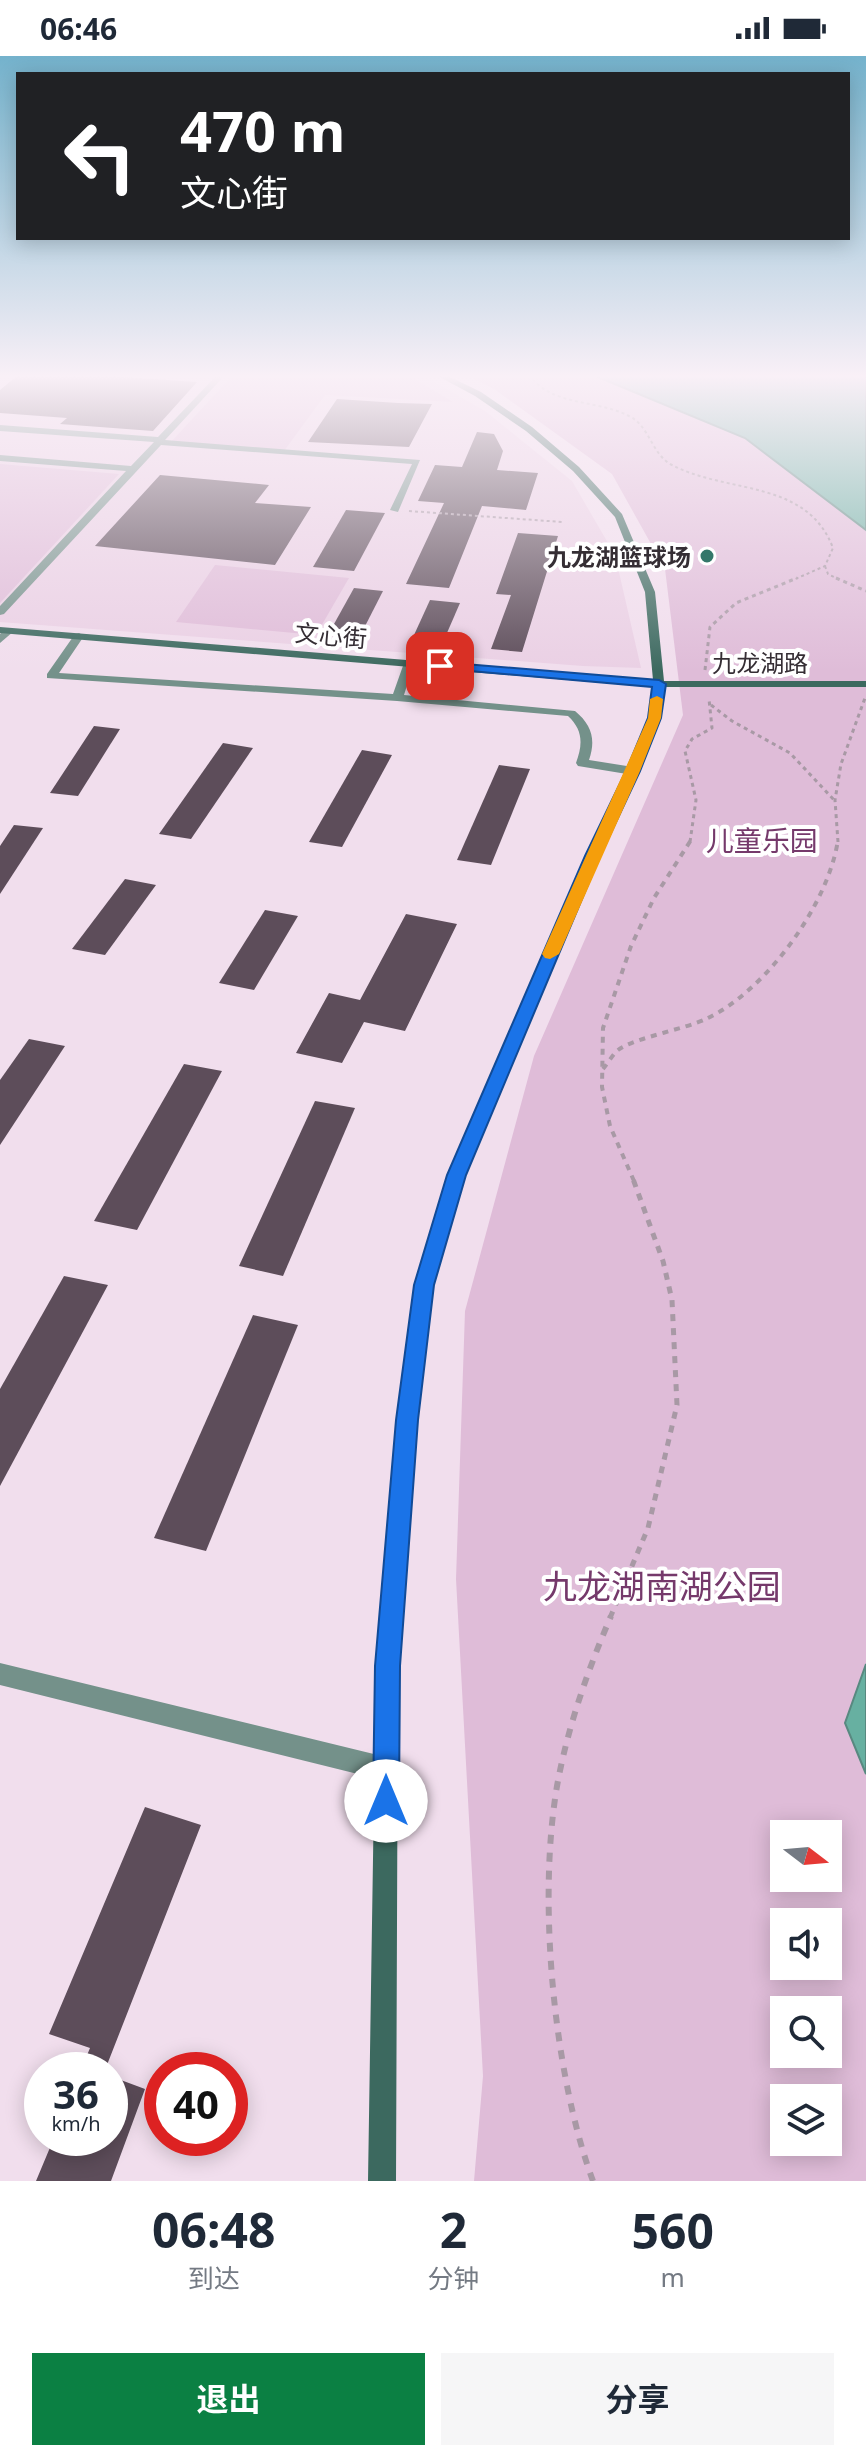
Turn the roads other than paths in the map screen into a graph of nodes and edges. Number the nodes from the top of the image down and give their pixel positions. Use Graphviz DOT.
graph roads {
  1 [pos="128,474"];
  2 [pos="411,474"];
  3 [pos="581,474"];
  4 [pos="395,510"];
  5 [pos="0,612"];
  6 [pos="5,630"];
  7 [pos="79,636"];
  8 [pos="0,640"];
  9 [pos="409,663"];
  10 [pos="659,684"];
  11 [pos="865,688"];
  12 [pos="397,698"];
  13 [pos="633,771"];
  14 [pos="0,1674"];
  15 [pos="386,1769"];
  16 [pos="382,2181"];
  1 -- 5 [label="street"];
  2 -- 4 [label="street"];
  3 -- 10 [label="street"];
  6 -- 7 [label="street, 文心街"];
  6 -- 8 [label="street"];
  7 -- 9 [label="street, 文心街"];
  7 -- 12 [label="street"];
  9 -- 10 [label="street, 文心街"];
  9 -- 12 [label="street"];
  10 -- 11 [label="street, 九龙湖路"];
  10 -- 13 [label="street"];
  12 -- 13 [label="street"];
  13 -- 15 [label="street"];
  14 -- 15 [label="street"];
  15 -- 16 [label="street"];
}
